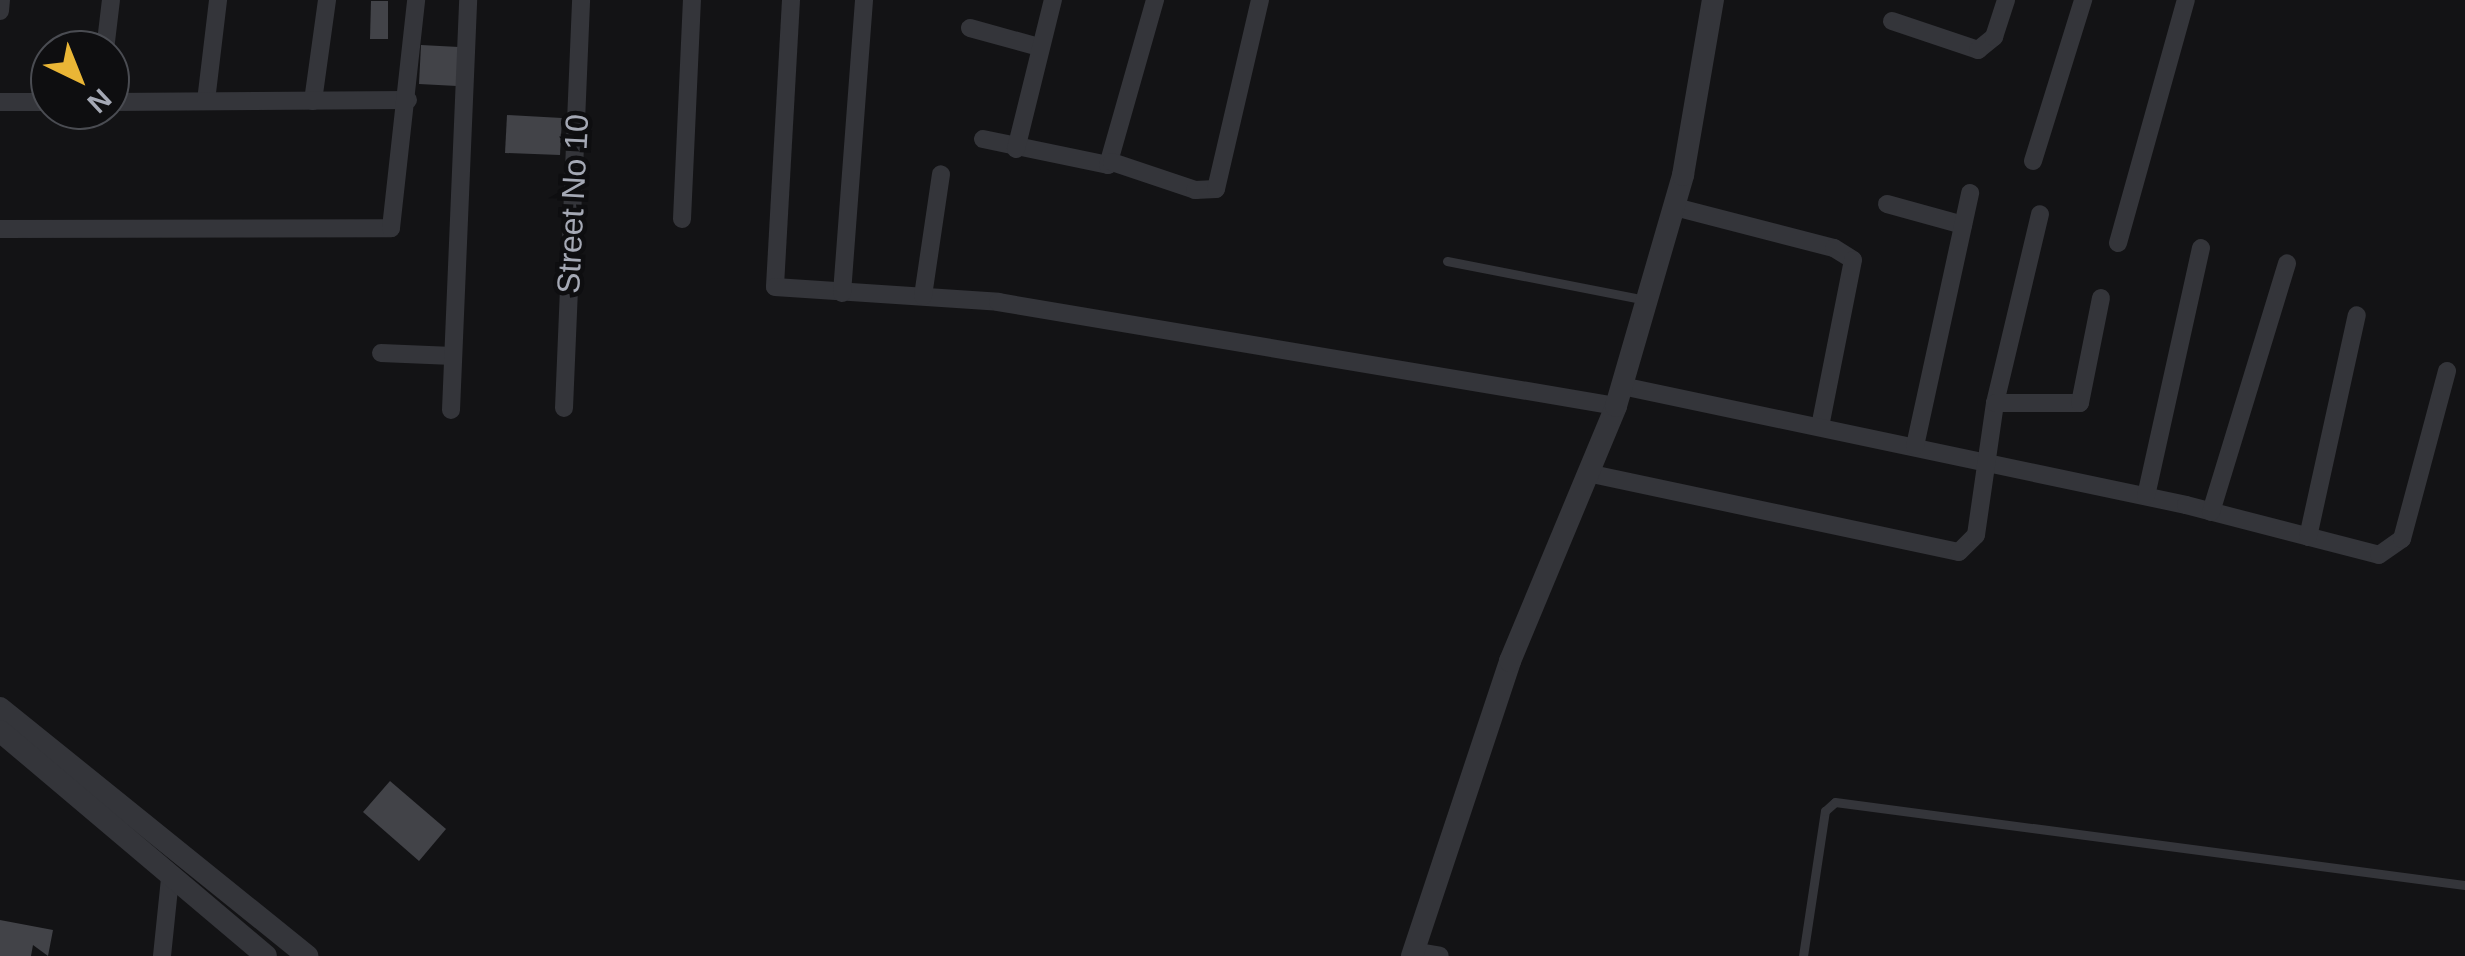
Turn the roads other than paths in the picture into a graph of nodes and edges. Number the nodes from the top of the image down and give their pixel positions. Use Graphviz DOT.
graph roads {
  1 [pos="1,0"];
  2 [pos="111,0"];
  3 [pos="218,0"];
  4 [pos="327,0"];
  5 [pos="416,0"];
  6 [pos="468,0"];
  7 [pos="581,0"];
  8 [pos="692,0"];
  9 [pos="790,0"];
  10 [pos="864,0"];
  11 [pos="1053,0"];
  12 [pos="1156,0"];
  13 [pos="1260,0"];
  14 [pos="1713,0"];
  15 [pos="2006,0"];
  16 [pos="2083,0"];
  17 [pos="2186,0"];
  18 [pos="0,11"];
  19 [pos="1892,21"];
  20 [pos="970,28"];
  21 [pos="107,30"];
  22 [pos="1039,48"];
  23 [pos="314,100"];
  24 [pos="408,100"];
  25 [pos="206,101"];
  26 [pos="0,102"];
  27 [pos="30,102"];
  28 [pos="130,102"];
  29 [pos="983,139"];
  30 [pos="1016,149"];
  31 [pos="2033,161"];
  32 [pos="1112,162"];
  33 [pos="941,174"];
  34 [pos="1970,193"];
  35 [pos="1887,204"];
  36 [pos="1676,207"];
  37 [pos="2040,214"];
  38 [pos="682,219"];
  39 [pos="1963,225"];
  40 [pos="0,229"];
  41 [pos="2118,244"];
  42 [pos="2201,248"];
  43 [pos="1447,261"];
  44 [pos="2288,262"];
  45 [pos="842,293"];
  46 [pos="923,296"];
  47 [pos="2102,298"];
  48 [pos="1648,300"];
  49 [pos="2356,315"];
  50 [pos="382,353"];
  51 [pos="453,356"];
  52 [pos="2447,371"];
  53 [pos="1619,396"];
  54 [pos="1995,403"];
  55 [pos="564,408"];
  56 [pos="450,410"];
  57 [pos="1820,426"];
  58 [pos="1915,446"];
  59 [pos="1986,462"];
  60 [pos="1592,474"];
  61 [pos="2146,496"];
  62 [pos="2211,512"];
  63 [pos="2308,537"];
  64 [pos="0,708"];
  65 [pos="0,731"];
  66 [pos="170,879"];
  67 [pos="2465,886"];
  68 [pos="1413,954"];
  69 [pos="162,956"];
  70 [pos="266,956"];
  71 [pos="307,956"];
  72 [pos="1440,956"];
  73 [pos="1803,956"];
  1 -- 18 [label="street"];
  2 -- 21 [label="street"];
  3 -- 25 [label="street"];
  4 -- 23 [label="street"];
  5 -- 24 [label="street"];
  6 -- 51 [label="street"];
  7 -- 55 [label="street, Street No 10"];
  8 -- 38 [label="street"];
  9 -- 45 [label="street"];
  10 -- 45 [label="street"];
  11 -- 22 [label="street"];
  12 -- 32 [label="street"];
  13 -- 32 [label="street"];
  14 -- 36 [label="street"];
  15 -- 19 [label="street"];
  16 -- 31 [label="street"];
  17 -- 41 [label="street"];
  20 -- 22 [label="street"];
  22 -- 30 [label="street"];
  23 -- 24 [label="street"];
  23 -- 25 [label="street"];
  24 -- 40 [label="street"];
  25 -- 28 [label="street"];
  26 -- 27 [label="street"];
  29 -- 30 [label="street"];
  30 -- 32 [label="street"];
  33 -- 46 [label="street"];
  34 -- 39 [label="street"];
  35 -- 39 [label="street"];
  36 -- 48 [label="street"];
  36 -- 57 [label="street"];
  37 -- 54 [label="street"];
  39 -- 58 [label="street"];
  42 -- 61 [label="street"];
  43 -- 48 [label="lane"];
  44 -- 62 [label="street"];
  45 -- 46 [label="street"];
  46 -- 53 [label="street"];
  47 -- 54 [label="street"];
  48 -- 53 [label="street"];
  49 -- 63 [label="street"];
  50 -- 51 [label="street"];
  51 -- 56 [label="street"];
  52 -- 63 [label="street"];
  53 -- 57 [label="street"];
  53 -- 60 [label="street"];
  54 -- 59 [label="street"];
  57 -- 58 [label="street"];
  58 -- 59 [label="street"];
  59 -- 60 [label="street"];
  59 -- 61 [label="street"];
  60 -- 68 [label="street"];
  61 -- 62 [label="street"];
  62 -- 63 [label="street"];
  64 -- 71 [label="street"];
  65 -- 66 [label="street"];
  66 -- 69 [label="street"];
  66 -- 70 [label="street"];
  67 -- 73 [label="lane"];
  68 -- 72 [label="street"];
}
